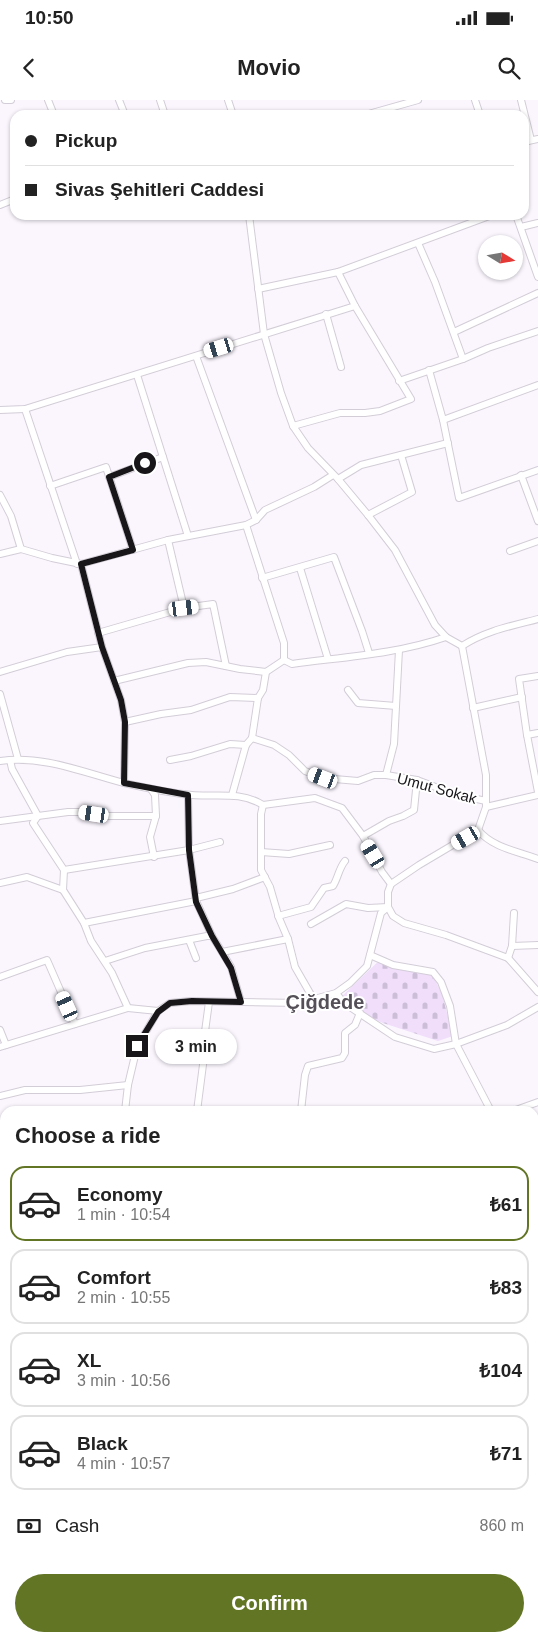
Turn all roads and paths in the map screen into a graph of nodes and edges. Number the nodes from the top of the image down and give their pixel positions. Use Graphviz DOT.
graph roads {
  1 [pos="5,100"];
  2 [pos="11,100"];
  3 [pos="418,100"];
  4 [pos="383,110"];
  5 [pos="529,122"];
  6 [pos="535,139"];
  7 [pos="249,220"];
  8 [pos="479,220"];
  9 [pos="518,220"];
  10 [pos="538,223"];
  11 [pos="521,227"];
  12 [pos="418,243"];
  13 [pos="338,272"];
  14 [pos="538,277"];
  15 [pos="258,289"];
  16 [pos="538,293"];
  17 [pos="355,306"];
  18 [pos="326,314"];
  19 [pos="538,331"];
  20 [pos="454,332"];
  21 [pos="264,334"];
  22 [pos="196,356"];
  23 [pos="463,359"];
  24 [pos="341,367"];
  25 [pos="429,370"];
  26 [pos="137,375"];
  27 [pos="399,381"];
  28 [pos="538,384"];
  29 [pos="25,409"];
  30 [pos="0,410"];
  31 [pos="443,420"];
  32 [pos="293,426"];
  33 [pos="448,443"];
  34 [pos="401,455"];
  35 [pos="163,456"];
  36 [pos="538,470"];
  37 [pos="521,475"];
  38 [pos="109,477"];
  39 [pos="335,477"];
  40 [pos="50,486"];
  41 [pos="0,495"];
  42 [pos="368,515"];
  43 [pos="256,520"];
  44 [pos="538,521"];
  45 [pos="246,525"];
  46 [pos="188,536"];
  47 [pos="168,540"];
  48 [pos="538,541"];
  49 [pos="20,549"];
  50 [pos="133,550"];
  51 [pos="510,551"];
  52 [pos="0,554"];
  53 [pos="79,564"];
  54 [pos="300,568"];
  55 [pos="262,578"];
  56 [pos="184,608"];
  57 [pos="538,619"];
  58 [pos="98,633"];
  59 [pos="446,637"];
  60 [pos="462,646"];
  61 [pos="102,647"];
  62 [pos="399,650"];
  63 [pos="369,653"];
  64 [pos="328,659"];
  65 [pos="284,660"];
  66 [pos="226,666"];
  67 [pos="0,672"];
  68 [pos="266,672"];
  69 [pos="538,676"];
  70 [pos="114,681"];
  71 [pos="348,690"];
  72 [pos="0,694"];
  73 [pos="522,697"];
  74 [pos="258,698"];
  75 [pos="396,706"];
  76 [pos="473,708"];
  77 [pos="125,722"];
  78 [pos="538,733"];
  79 [pos="527,735"];
  80 [pos="252,738"];
  81 [pos="246,745"];
  82 [pos="18,759"];
  83 [pos="10,760"];
  84 [pos="170,760"];
  85 [pos="0,761"];
  86 [pos="386,775"];
  87 [pos="417,780"];
  88 [pos="124,783"];
  89 [pos="151,788"];
  90 [pos="538,794"];
  91 [pos="188,795"];
  92 [pos="232,795"];
  93 [pos="486,804"];
  94 [pos="263,805"];
  95 [pos="38,816"];
  96 [pos="156,816"];
  97 [pos="0,821"];
  98 [pos="478,830"];
  99 [pos="363,836"];
  100 [pos="220,842"];
  101 [pos="330,844"];
  102 [pos="189,850"];
  103 [pos="261,852"];
  104 [pos="154,857"];
  105 [pos="538,859"];
  106 [pos="344,861"];
  107 [pos="64,870"];
  108 [pos="265,877"];
  109 [pos="0,883"];
  110 [pos="391,884"];
  111 [pos="63,890"];
  112 [pos="196,900"];
  113 [pos="388,906"];
  114 [pos="514,913"];
  115 [pos="278,916"];
  116 [pos="84,923"];
  117 [pos="311,924"];
  118 [pos="212,936"];
  119 [pos="288,939"];
  120 [pos="188,940"];
  121 [pos="538,945"];
  122 [pos="512,946"];
  123 [pos="222,952"];
  124 [pos="370,955"];
  125 [pos="196,958"];
  126 [pos="508,958"];
  127 [pos="105,961"];
  128 [pos="0,977"];
  129 [pos="538,992"];
  130 [pos="336,993"];
  131 [pos="314,1000"];
  132 [pos="209,1002"];
  133 [pos="241,1002"];
  134 [pos="538,1007"];
  135 [pos="128,1008"];
  136 [pos="158,1012"];
  137 [pos="360,1013"];
  138 [pos="75,1024"];
  139 [pos="0,1030"];
  140 [pos="456,1044"];
  141 [pos="3,1046"];
  142 [pos="128,1085"];
  143 [pos="0,1096"];
  144 [pos="126,1106"];
  145 [pos="197,1106"];
  146 [pos="302,1106"];
  147 [pos="488,1106"];
  1 -- 2 [label="street"];
  3 -- 4 [label="street"];
  5 -- 6 [label="street"];
  7 -- 15 [label="street"];
  8 -- 12 [label="street"];
  9 -- 11 [label="street"];
  10 -- 11 [label="street"];
  11 -- 14 [label="street"];
  12 -- 13 [label="street"];
  12 -- 20 [label="street"];
  13 -- 15 [label="street"];
  13 -- 17 [label="street"];
  15 -- 21 [label="street"];
  16 -- 20 [label="street"];
  17 -- 18 [label="street"];
  17 -- 27 [label="street"];
  18 -- 21 [label="street"];
  18 -- 24 [label="street"];
  19 -- 23 [label="street"];
  20 -- 23 [label="street"];
  21 -- 22 [label="street"];
  21 -- 32 [label="street"];
  22 -- 26 [label="street"];
  22 -- 43 [label="street"];
  23 -- 25 [label="street"];
  25 -- 27 [label="street"];
  25 -- 31 [label="street"];
  26 -- 29 [label="street"];
  26 -- 35 [label="street"];
  27 -- 32 [label="street"];
  28 -- 31 [label="street"];
  29 -- 30 [label="street"];
  29 -- 40 [label="street"];
  31 -- 33 [label="street"];
  32 -- 39 [label="street"];
  33 -- 34 [label="street"];
  33 -- 37 [label="street"];
  34 -- 39 [label="street"];
  34 -- 42 [label="street"];
  35 -- 38 [label="street"];
  35 -- 46 [label="street"];
  36 -- 37 [label="street"];
  37 -- 44 [label="street"];
  38 -- 40 [label="street"];
  38 -- 50 [label="street"];
  39 -- 42 [label="street"];
  39 -- 43 [label="street"];
  40 -- 53 [label="street"];
  41 -- 49 [label="street"];
  42 -- 59 [label="street"];
  43 -- 45 [label="street"];
  45 -- 46 [label="street"];
  45 -- 55 [label="street"];
  46 -- 47 [label="street"];
  47 -- 50 [label="street"];
  47 -- 56 [label="street"];
  48 -- 51 [label="street"];
  49 -- 52 [label="street"];
  49 -- 53 [label="street"];
  50 -- 53 [label="street"];
  53 -- 58 [label="street"];
  54 -- 55 [label="street"];
  54 -- 63 [label="street"];
  54 -- 64 [label="street"];
  55 -- 65 [label="street"];
  56 -- 58 [label="street"];
  56 -- 66 [label="street"];
  57 -- 60 [label="street"];
  58 -- 61 [label="street"];
  59 -- 60 [label="street"];
  59 -- 62 [label="street"];
  60 -- 76 [label="street"];
  61 -- 67 [label="street"];
  61 -- 70 [label="street"];
  62 -- 63 [label="street"];
  62 -- 75 [label="street"];
  63 -- 64 [label="street"];
  64 -- 65 [label="street"];
  65 -- 68 [label="street"];
  66 -- 68 [label="street"];
  66 -- 70 [label="street"];
  68 -- 74 [label="street"];
  69 -- 73 [label="street"];
  70 -- 77 [label="street"];
  71 -- 75 [label="street"];
  72 -- 82 [label="street"];
  73 -- 76 [label="street"];
  73 -- 79 [label="street"];
  74 -- 77 [label="street"];
  74 -- 80 [label="street"];
  75 -- 86 [label="street"];
  76 -- 93 [label="street"];
  77 -- 88 [label="street"];
  78 -- 79 [label="street"];
  79 -- 90 [label="street"];
  80 -- 81 [label="street"];
  80 -- 86 [label="street, Umut Sokak"];
  81 -- 84 [label="street"];
  81 -- 92 [label="street"];
  82 -- 83 [label="street"];
  82 -- 88 [label="street"];
  83 -- 85 [label="street"];
  83 -- 95 [label="street"];
  86 -- 87 [label="street, Umut Sokak"];
  87 -- 93 [label="street, Umut Sokak"];
  87 -- 99 [label="street"];
  88 -- 89 [label="street"];
  89 -- 91 [label="street"];
  89 -- 96 [label="street"];
  90 -- 93 [label="street, Umut Sokak"];
  91 -- 92 [label="street"];
  91 -- 102 [label="street"];
  92 -- 94 [label="street"];
  93 -- 98 [label="street"];
  94 -- 99 [label="street"];
  94 -- 103 [label="street"];
  95 -- 96 [label="street"];
  95 -- 97 [label="street"];
  95 -- 107 [label="street"];
  96 -- 104 [label="street"];
  98 -- 105 [label="street"];
  98 -- 110 [label="street"];
  99 -- 110 [label="street"];
  100 -- 102 [label="street"];
  101 -- 103 [label="street"];
  102 -- 104 [label="street"];
  102 -- 112 [label="street"];
  103 -- 108 [label="street"];
  104 -- 107 [label="street"];
  106 -- 115 [label="street"];
  107 -- 111 [label="street"];
  108 -- 112 [label="street"];
  108 -- 115 [label="street"];
  109 -- 111 [label="street"];
  110 -- 113 [label="street"];
  111 -- 116 [label="street"];
  112 -- 116 [label="street"];
  112 -- 118 [label="street"];
  113 -- 117 [label="street"];
  113 -- 124 [label="street"];
  113 -- 126 [label="street"];
  114 -- 122 [label="street"];
  115 -- 119 [label="street"];
  116 -- 127 [label="street"];
  118 -- 120 [label="street"];
  118 -- 123 [label="street"];
  119 -- 123 [label="street"];
  119 -- 131 [label="street"];
  120 -- 125 [label="street"];
  120 -- 127 [label="street"];
  121 -- 122 [label="street"];
  122 -- 126 [label="street"];
  123 -- 133 [label="street"];
  124 -- 130 [label="street"];
  124 -- 140 [label="street"];
  126 -- 129 [label="street"];
  127 -- 135 [label="street"];
  128 -- 138 [label="street"];
  130 -- 131 [label="street"];
  130 -- 137 [label="street"];
  131 -- 133 [label="street"];
  132 -- 133 [label="street"];
  132 -- 136 [label="street"];
  132 -- 145 [label="street"];
  134 -- 140 [label="street"];
  135 -- 136 [label="street"];
  135 -- 138 [label="street"];
  136 -- 142 [label="street"];
  137 -- 140 [label="street"];
  137 -- 146 [label="street"];
  138 -- 141 [label="street"];
  139 -- 141 [label="street"];
  140 -- 147 [label="street"];
  142 -- 143 [label="street"];
  142 -- 144 [label="street"];
}
